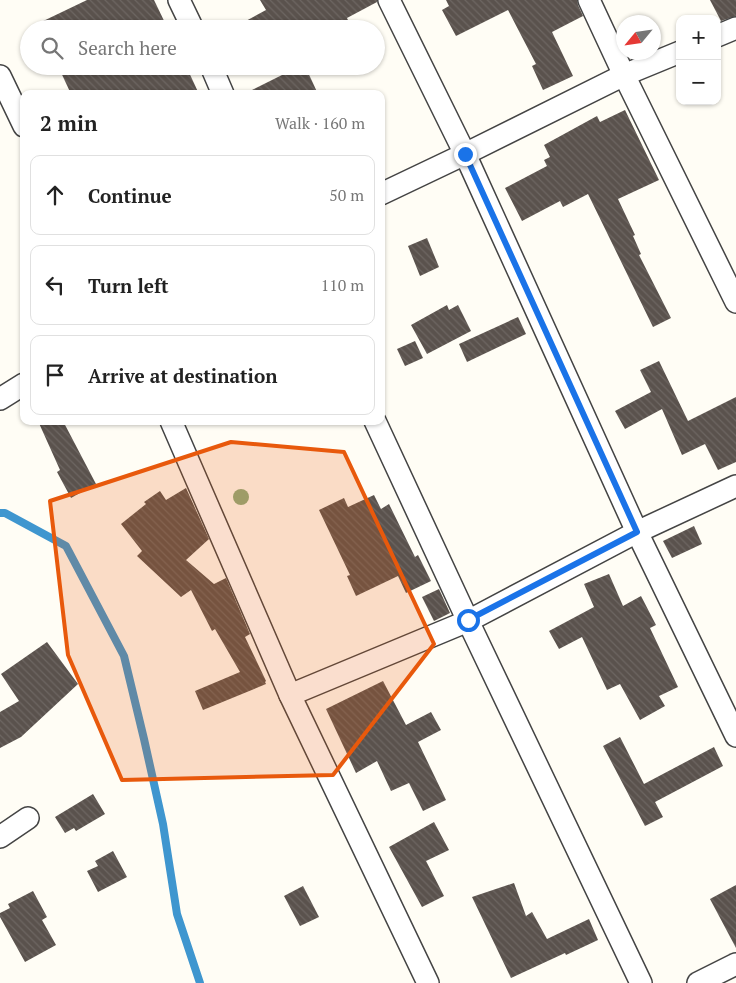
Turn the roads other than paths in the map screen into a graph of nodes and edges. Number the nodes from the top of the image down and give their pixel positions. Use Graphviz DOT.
graph roads {
  1 [pos="179,0"];
  2 [pos="389,0"];
  3 [pos="589,0"];
  4 [pos="189,20"];
  5 [pos="736,28"];
  6 [pos="721,34"];
  7 [pos="676,54"];
  8 [pos="214,75"];
  9 [pos="624,75"];
  10 [pos="0,76"];
  11 [pos="221,90"];
  12 [pos="20,118"];
  13 [pos="465,154"];
  14 [pos="385,192"];
  15 [pos="736,302"];
  16 [pos="20,386"];
  17 [pos="0,399"];
  18 [pos="173,425"];
  19 [pos="377,425"];
  20 [pos="736,486"];
  21 [pos="637,532"];
  22 [pos="468,620"];
  23 [pos="290,695"];
  24 [pos="736,736"];
  25 [pos="28,818"];
  26 [pos="0,837"];
  27 [pos="736,964"];
  28 [pos="428,983"];
  29 [pos="642,983"];
  30 [pos="698,983"];
  1 -- 4 [label="street"];
  2 -- 13 [label="street"];
  3 -- 9 [label="street"];
  5 -- 6 [label="street"];
  7 -- 9 [label="street"];
  8 -- 11 [label="street"];
  9 -- 13 [label="street"];
  9 -- 15 [label="street"];
  10 -- 12 [label="street"];
  13 -- 14 [label="street"];
  13 -- 21 [label="street"];
  16 -- 17 [label="street"];
  18 -- 23 [label="street"];
  19 -- 22 [label="street"];
  20 -- 21 [label="street"];
  21 -- 22 [label="street"];
  21 -- 24 [label="street"];
  22 -- 23 [label="street"];
  22 -- 29 [label="street"];
  23 -- 28 [label="street"];
  25 -- 26 [label="street"];
  27 -- 30 [label="street"];
}
